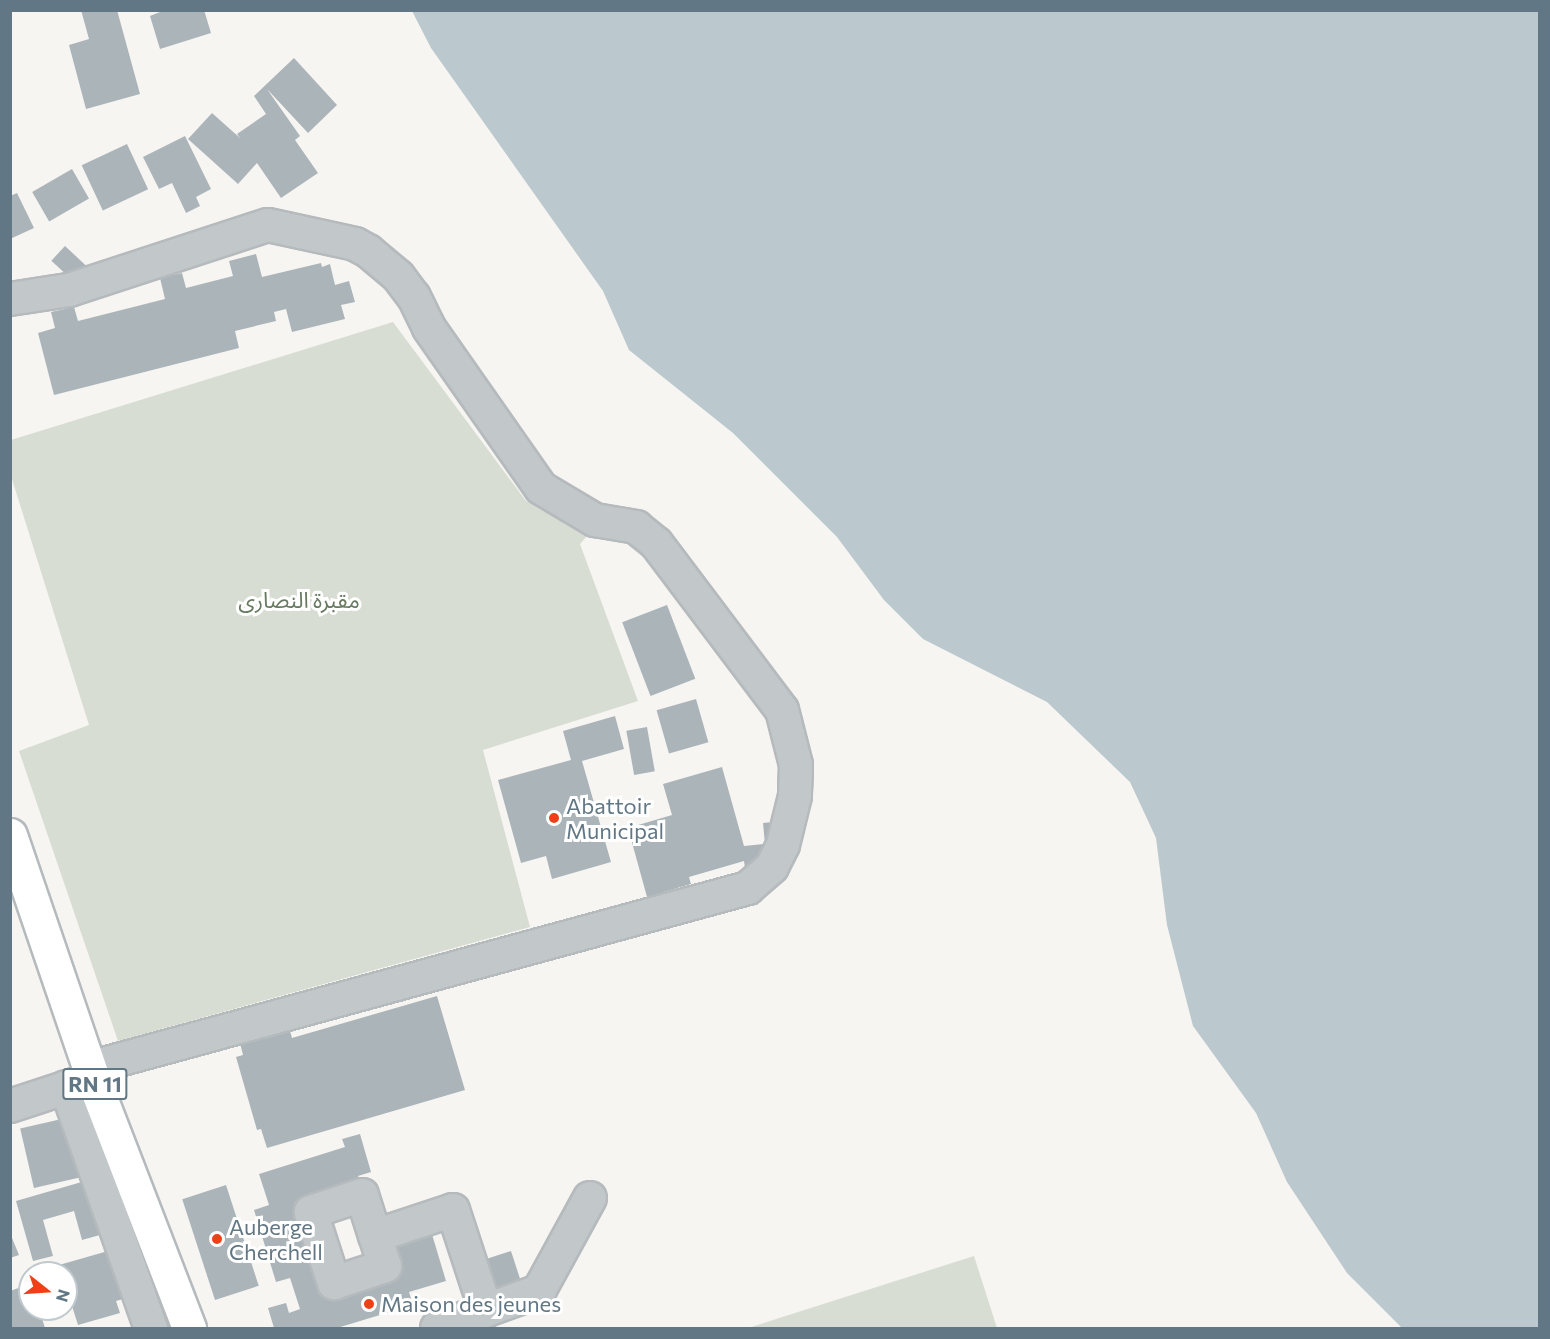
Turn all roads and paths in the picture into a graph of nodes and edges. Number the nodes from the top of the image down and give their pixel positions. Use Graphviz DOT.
graph roads {
  1 [pos="10,299"];
  2 [pos="10,835"];
  3 [pos="83,1078"];
  4 [pos="10,1107"];
  5 [pos="590,1198"];
  6 [pos="375,1236"];
  7 [pos="486,1311"];
  8 [pos="151,1329"];
  9 [pos="189,1329"];
  10 [pos="436,1329"];
  1 -- 3 [label="street"];
  2 -- 3 [label="main road, RN 11"];
  3 -- 4 [label="street"];
  3 -- 8 [label="street"];
  3 -- 9 [label="main road, RN 11"];
  5 -- 7 [label="street"];
  6 -- 7 [label="street"];
  7 -- 10 [label="street"];
}
